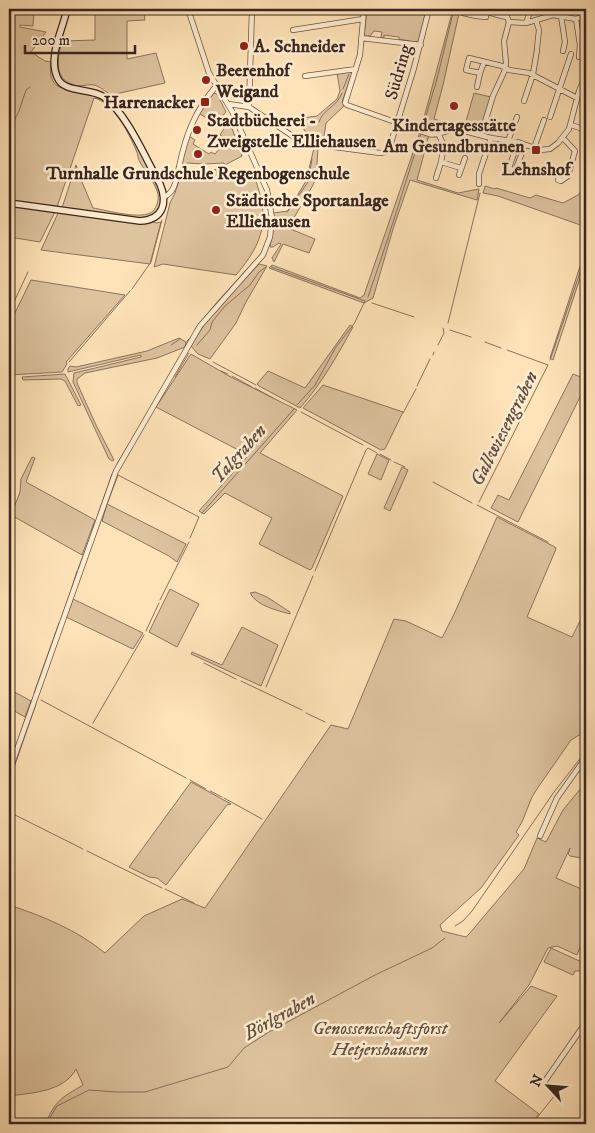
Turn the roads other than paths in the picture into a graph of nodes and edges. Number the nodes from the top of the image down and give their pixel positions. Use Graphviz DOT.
graph roads {
  1 [pos="67,9"];
  2 [pos="188,9"];
  3 [pos="252,9"];
  4 [pos="364,9"];
  5 [pos="429,9"];
  6 [pos="509,9"];
  7 [pos="531,9"];
  8 [pos="551,9"];
  9 [pos="463,13"];
  10 [pos="549,15"];
  11 [pos="586,15"];
  12 [pos="560,16"];
  13 [pos="363,19"];
  14 [pos="576,19"];
  15 [pos="508,20"];
  16 [pos="536,20"];
  17 [pos="526,23"];
  18 [pos="293,30"];
  19 [pos="361,38"];
  20 [pos="421,45"];
  21 [pos="562,51"];
  22 [pos="571,54"];
  23 [pos="579,57"];
  24 [pos="484,62"];
  25 [pos="356,68"];
  26 [pos="505,68"];
  27 [pos="480,73"];
  28 [pos="533,74"];
  29 [pos="586,75"];
  30 [pos="304,76"];
  31 [pos="216,86"];
  32 [pos="477,87"];
  33 [pos="560,89"];
  34 [pos="577,98"];
  35 [pos="524,101"];
  36 [pos="228,104"];
  37 [pos="249,107"];
  38 [pos="517,117"];
  39 [pos="550,117"];
  40 [pos="544,120"];
  41 [pos="397,123"];
  42 [pos="571,125"];
  43 [pos="586,130"];
  44 [pos="439,135"];
  45 [pos="480,136"];
  46 [pos="491,138"];
  47 [pos="563,138"];
  48 [pos="508,140"];
  49 [pos="518,142"];
  50 [pos="525,145"];
  51 [pos="534,148"];
  52 [pos="465,158"];
  53 [pos="441,162"];
  54 [pos="462,168"];
  55 [pos="459,175"];
  56 [pos="568,176"];
  57 [pos="436,178"];
  58 [pos="479,184"];
  59 [pos="164,197"];
  60 [pos="9,203"];
  61 [pos="586,757"];
  62 [pos="9,772"];
  63 [pos="540,836"];
  64 [pos="586,1022"];
  65 [pos="545,1081"];
  1 -- 59 [label="street"];
  2 -- 31 [label="street"];
  3 -- 37 [label="street"];
  4 -- 13 [label="street"];
  5 -- 20 [label="street, Südring"];
  6 -- 15 [label="street"];
  7 -- 17 [label="street"];
  8 -- 10 [label="street"];
  9 -- 15 [label="street"];
  10 -- 12 [label="street"];
  10 -- 16 [label="street"];
  11 -- 14 [label="street"];
  12 -- 14 [label="street"];
  12 -- 21 [label="street"];
  13 -- 18 [label="street"];
  13 -- 19 [label="street"];
  14 -- 23 [label="street"];
  15 -- 17 [label="street"];
  15 -- 26 [label="street"];
  16 -- 17 [label="street"];
  16 -- 28 [label="street"];
  19 -- 20 [label="street"];
  19 -- 25 [label="street"];
  20 -- 41 [label="street, Südring"];
  22 -- 33 [label="street"];
  24 -- 26 [label="street"];
  24 -- 27 [label="street"];
  24 -- 27 [label="street"];
  25 -- 30 [label="street"];
  25 -- 41 [label="street"];
  26 -- 28 [label="street"];
  26 -- 45 [label="street"];
  27 -- 32 [label="street"];
  28 -- 33 [label="street"];
  28 -- 35 [label="street"];
  29 -- 34 [label="street"];
  31 -- 36 [label="street"];
  31 -- 59 [label="street"];
  33 -- 34 [label="street"];
  33 -- 39 [label="street"];
  34 -- 42 [label="street"];
  36 -- 37 [label="street, Südring"];
  36 -- 62 [label="street"];
  37 -- 41 [label="street, Südring"];
  38 -- 48 [label="street"];
  40 -- 51 [label="street"];
  41 -- 44 [label="street"];
  42 -- 43 [label="street"];
  42 -- 47 [label="street"];
  44 -- 45 [label="street"];
  44 -- 53 [label="street"];
  45 -- 46 [label="street"];
  46 -- 48 [label="street"];
  46 -- 58 [label="street"];
  47 -- 51 [label="street"];
  47 -- 56 [label="street"];
  48 -- 49 [label="street"];
  49 -- 50 [label="street"];
  49 -- 50 [label="street"];
  50 -- 51 [label="street"];
  52 -- 54 [label="street"];
  53 -- 54 [label="street"];
  53 -- 57 [label="street"];
  54 -- 55 [label="street"];
  59 -- 60 [label="street"];
  61 -- 63 [label="street"];
  64 -- 65 [label="street"];
}
